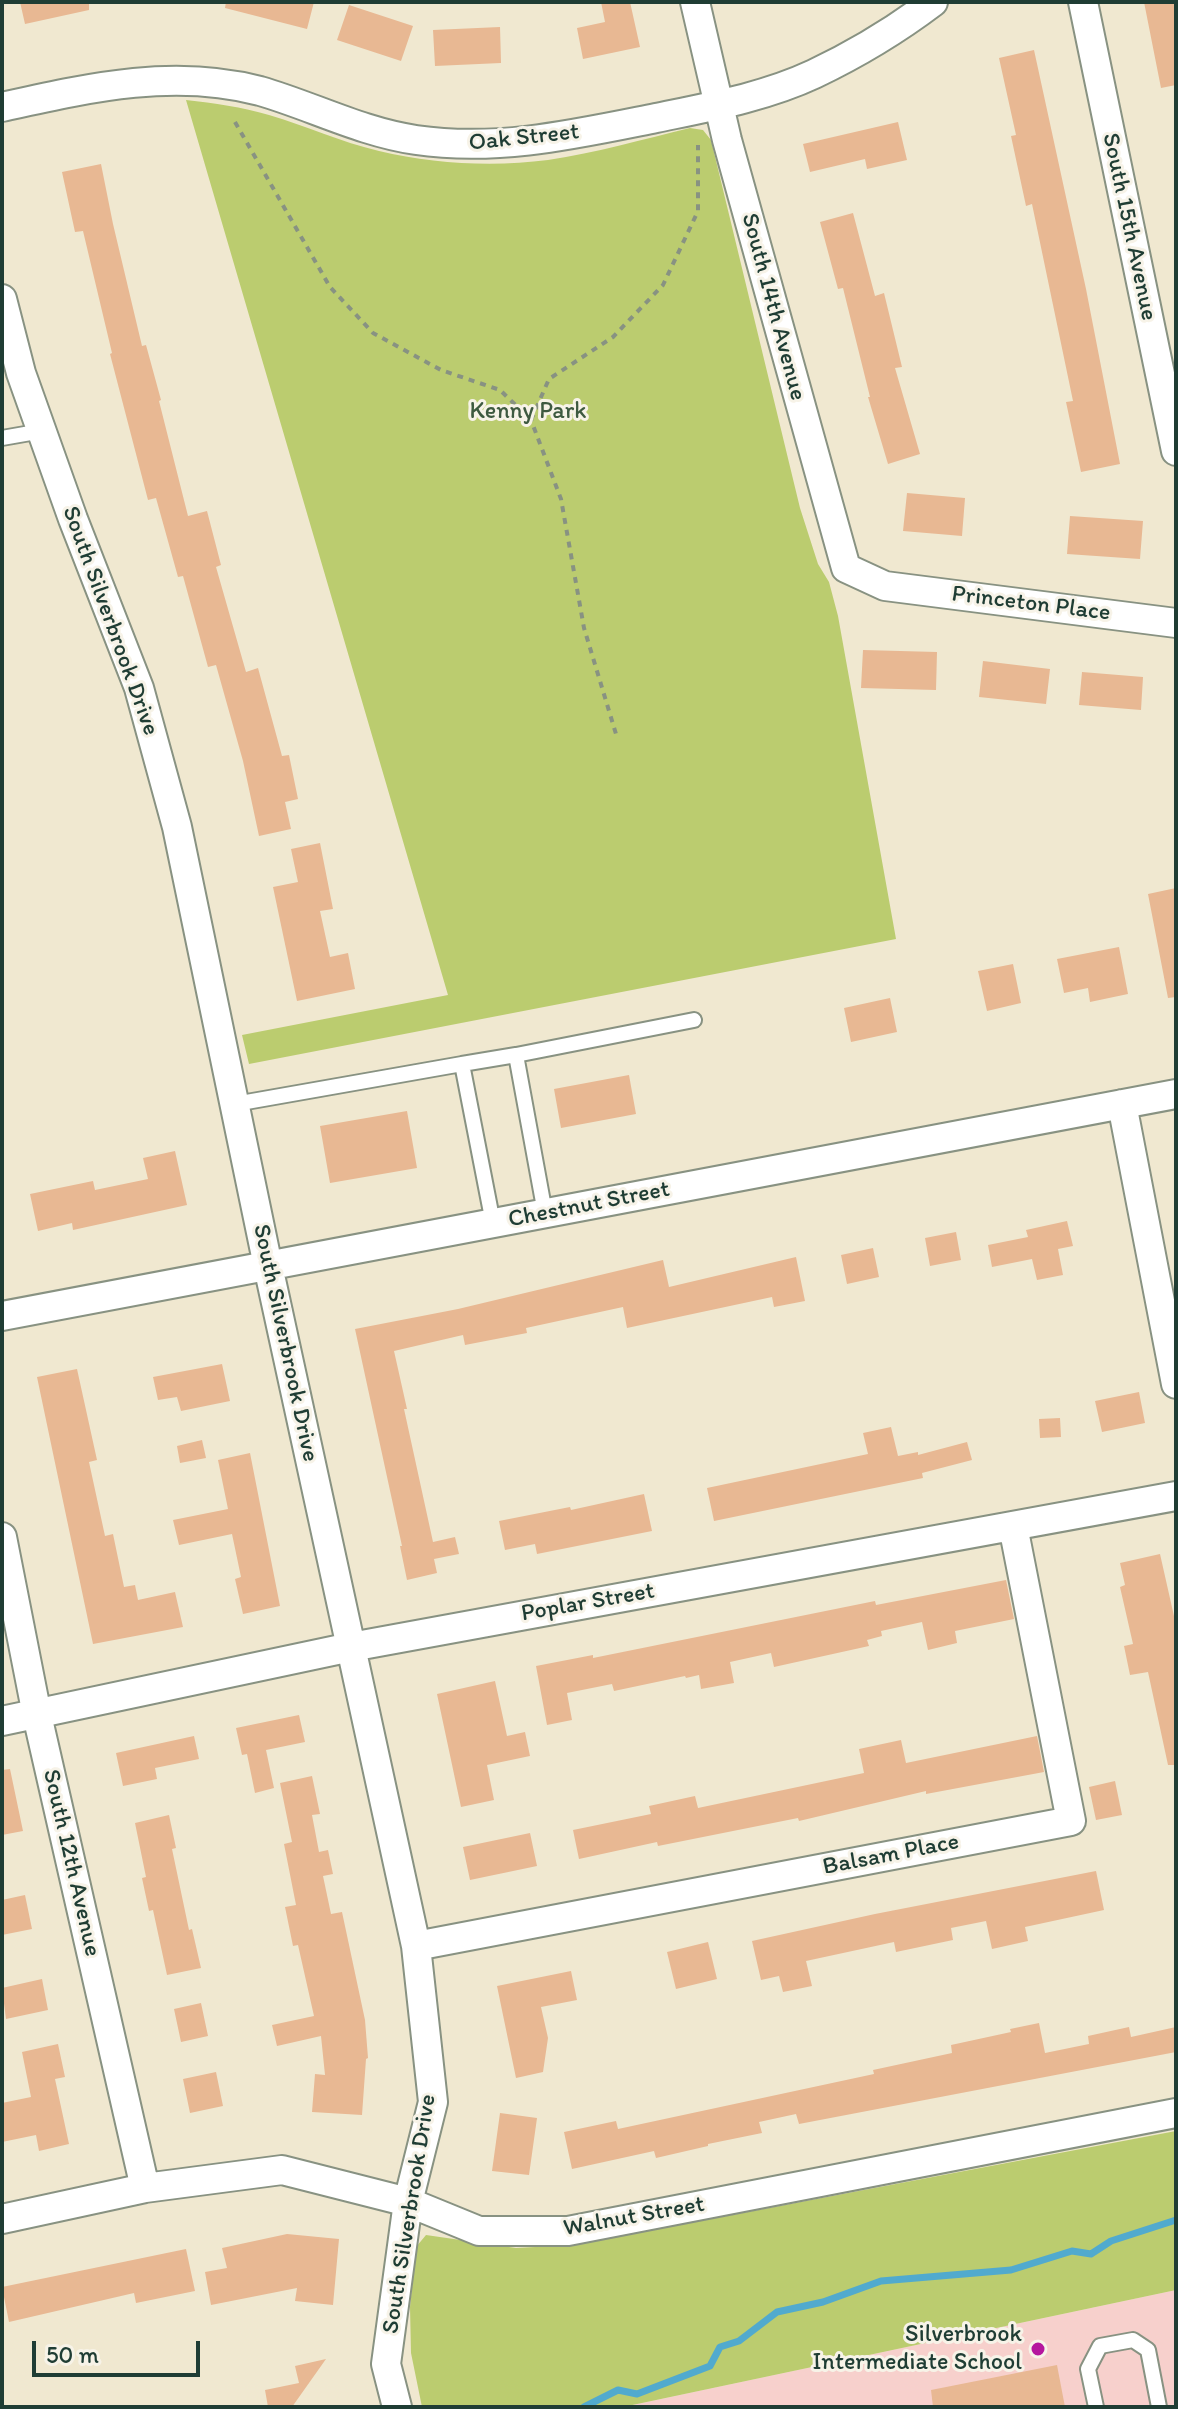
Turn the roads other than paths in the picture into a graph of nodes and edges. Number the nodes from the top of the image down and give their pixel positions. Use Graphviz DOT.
graph roads {
  1 [pos="695,2"];
  2 [pos="933,2"];
  3 [pos="1083,2"];
  4 [pos="719,104"];
  5 [pos="2,107"];
  6 [pos="2,299"];
  7 [pos="42,431"];
  8 [pos="2,438"];
  9 [pos="1176,451"];
  10 [pos="885,586"];
  11 [pos="1176,623"];
  12 [pos="694,1020"];
  13 [pos="516,1055"];
  14 [pos="462,1064"];
  15 [pos="1176,1094"];
  16 [pos="235,1104"];
  17 [pos="1122,1104"];
  18 [pos="545,1213"];
  19 [pos="493,1223"];
  20 [pos="268,1266"];
  21 [pos="2,1316"];
  22 [pos="1176,1384"];
  23 [pos="1176,1496"];
  24 [pos="1013,1526"];
  25 [pos="2,1537"];
  26 [pos="351,1647"];
  27 [pos="37,1715"];
  28 [pos="2,1721"];
  29 [pos="416,1946"];
  30 [pos="1176,2113"];
  31 [pos="145,2188"];
  32 [pos="408,2202"];
  33 [pos="2,2219"];
  34 [pos="397,2407"];
  35 [pos="1096,2407"];
  36 [pos="1159,2407"];
  1 -- 4 [label="street, South 14th Avenue"];
  2 -- 4 [label="street, Oak Street"];
  3 -- 9 [label="street, South 15th Avenue"];
  4 -- 5 [label="street, Oak Street"];
  4 -- 10 [label="street, South 14th Avenue"];
  6 -- 7 [label="street, South Silverbrook Drive"];
  7 -- 8 [label="lane"];
  7 -- 16 [label="street, South Silverbrook Drive"];
  10 -- 11 [label="street, Princeton Place"];
  12 -- 13 [label="lane"];
  13 -- 14 [label="lane"];
  13 -- 18 [label="lane"];
  14 -- 16 [label="lane"];
  14 -- 19 [label="lane"];
  15 -- 17 [label="street, Chestnut Street"];
  16 -- 20 [label="street, South Silverbrook Drive"];
  17 -- 18 [label="street, Chestnut Street"];
  17 -- 22 [label="street"];
  18 -- 19 [label="street, Chestnut Street"];
  19 -- 20 [label="street, Chestnut Street"];
  20 -- 21 [label="street, Chestnut Street"];
  20 -- 26 [label="street, South Silverbrook Drive"];
  23 -- 24 [label="street, Poplar Street"];
  24 -- 26 [label="street, Poplar Street"];
  24 -- 29 [label="street, Balsam Place"];
  25 -- 27 [label="street, South 12th Avenue"];
  26 -- 27 [label="street, Poplar Street"];
  26 -- 29 [label="street, South Silverbrook Drive"];
  27 -- 28 [label="street, Poplar Street"];
  27 -- 31 [label="street, South 12th Avenue"];
  29 -- 32 [label="street, South Silverbrook Drive"];
  30 -- 32 [label="street, Walnut Street"];
  31 -- 32 [label="street, Walnut Street"];
  31 -- 33 [label="street, Walnut Street"];
  32 -- 34 [label="street, South Silverbrook Drive"];
  35 -- 36 [label="lane"];
}
